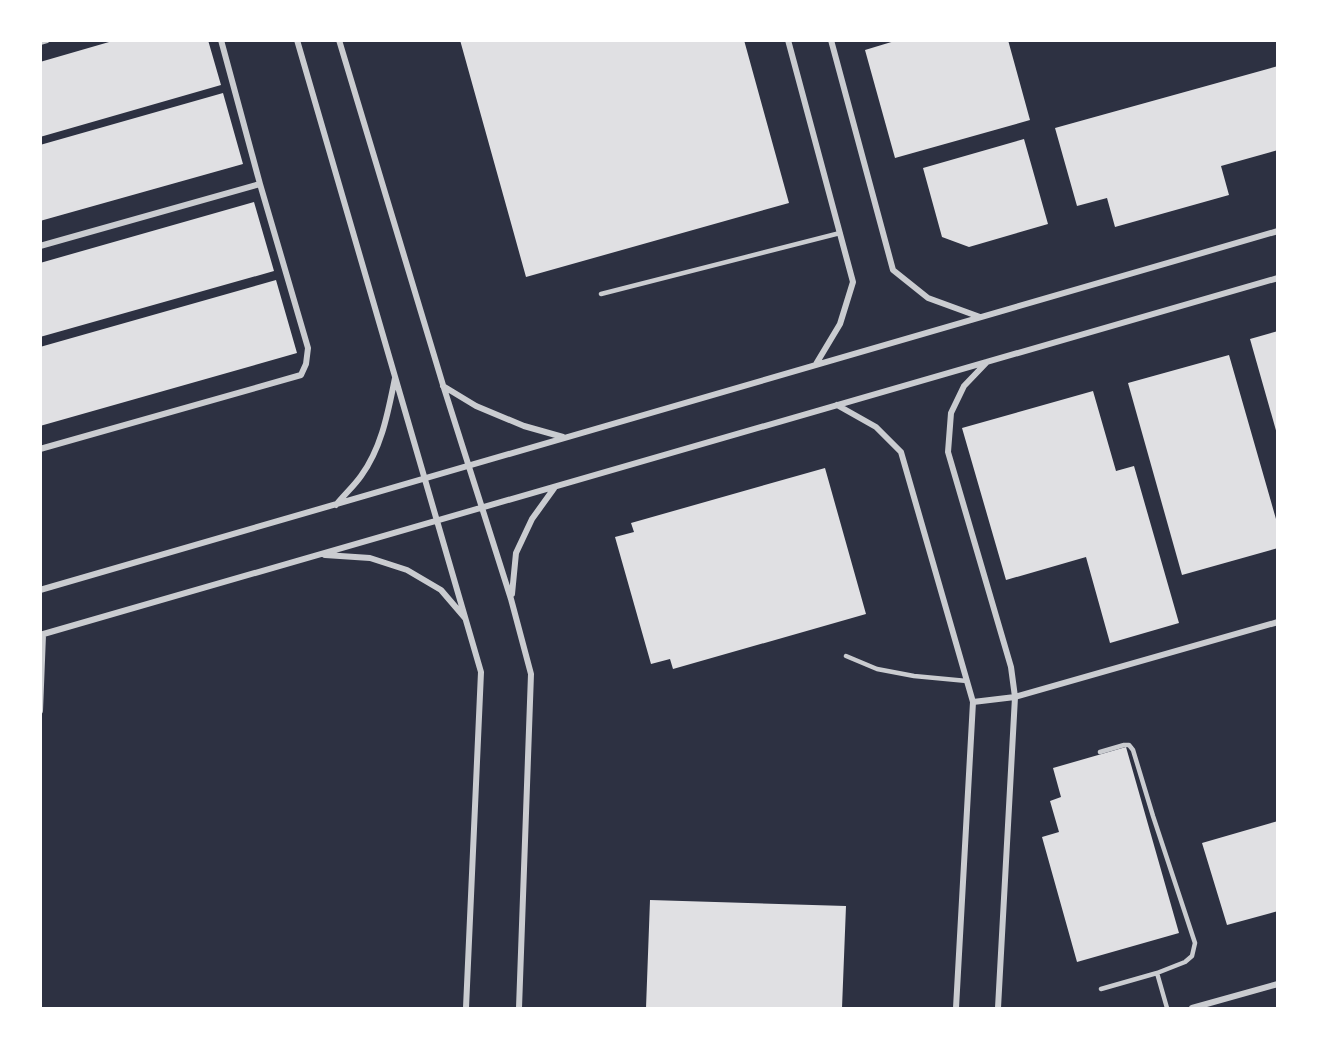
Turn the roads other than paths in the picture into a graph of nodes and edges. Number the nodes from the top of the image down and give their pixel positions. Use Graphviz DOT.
graph roads {
  1 [pos="47,40"];
  2 [pos="222,40"];
  3 [pos="297,40"];
  4 [pos="339,40"];
  5 [pos="788,40"];
  6 [pos="831,40"];
  7 [pos="40,42"];
  8 [pos="260,184"];
  9 [pos="1278,231"];
  10 [pos="840,233"];
  11 [pos="40,246"];
  12 [pos="1278,278"];
  13 [pos="601,294"];
  14 [pos="980,317"];
  15 [pos="987,362"];
  16 [pos="815,365"];
  17 [pos="395,375"];
  18 [pos="442,385"];
  19 [pos="836,405"];
  20 [pos="564,437"];
  21 [pos="40,449"];
  22 [pos="468,466"];
  23 [pos="426,479"];
  24 [pos="555,486"];
  25 [pos="336,505"];
  26 [pos="482,508"];
  27 [pos="438,520"];
  28 [pos="319,555"];
  29 [pos="40,590"];
  30 [pos="511,599"];
  31 [pos="467,621"];
  32 [pos="1278,622"];
  33 [pos="42,635"];
  34 [pos="846,656"];
  35 [pos="967,681"];
  36 [pos="1015,697"];
  37 [pos="973,702"];
  38 [pos="40,711"];
  39 [pos="1100,752"];
  40 [pos="1157,973"];
  41 [pos="1278,984"];
  42 [pos="1101,989"];
  43 [pos="466,1008"];
  44 [pos="519,1008"];
  45 [pos="956,1008"];
  46 [pos="998,1008"];
  47 [pos="1167,1008"];
  48 [pos="1192,1008"];
  1 -- 7 [label="street"];
  2 -- 8 [label="street"];
  3 -- 17 [label="street"];
  4 -- 18 [label="street"];
  5 -- 10 [label="street"];
  6 -- 14 [label="street"];
  8 -- 11 [label="street"];
  8 -- 21 [label="street"];
  9 -- 14 [label="street"];
  10 -- 13 [label="lane"];
  10 -- 16 [label="street"];
  12 -- 15 [label="street"];
  14 -- 16 [label="street"];
  15 -- 19 [label="street"];
  15 -- 36 [label="street"];
  16 -- 20 [label="street"];
  17 -- 23 [label="street"];
  17 -- 25 [label="street"];
  18 -- 20 [label="street"];
  18 -- 22 [label="street"];
  19 -- 24 [label="street"];
  19 -- 35 [label="street"];
  20 -- 22 [label="street"];
  22 -- 23 [label="street"];
  22 -- 26 [label="street"];
  23 -- 25 [label="street"];
  23 -- 27 [label="street"];
  24 -- 26 [label="street"];
  24 -- 30 [label="street"];
  25 -- 29 [label="street"];
  26 -- 27 [label="street"];
  26 -- 30 [label="street"];
  27 -- 28 [label="street"];
  27 -- 31 [label="street"];
  28 -- 31 [label="street"];
  28 -- 33 [label="street"];
  30 -- 44 [label="street"];
  31 -- 43 [label="street"];
  32 -- 36 [label="street"];
  33 -- 38 [label="street"];
  34 -- 35 [label="lane"];
  35 -- 37 [label="street"];
  36 -- 37 [label="street"];
  36 -- 46 [label="street"];
  37 -- 45 [label="street"];
  39 -- 40 [label="lane"];
  40 -- 42 [label="lane"];
  40 -- 47 [label="lane"];
  41 -- 48 [label="street"];
}
